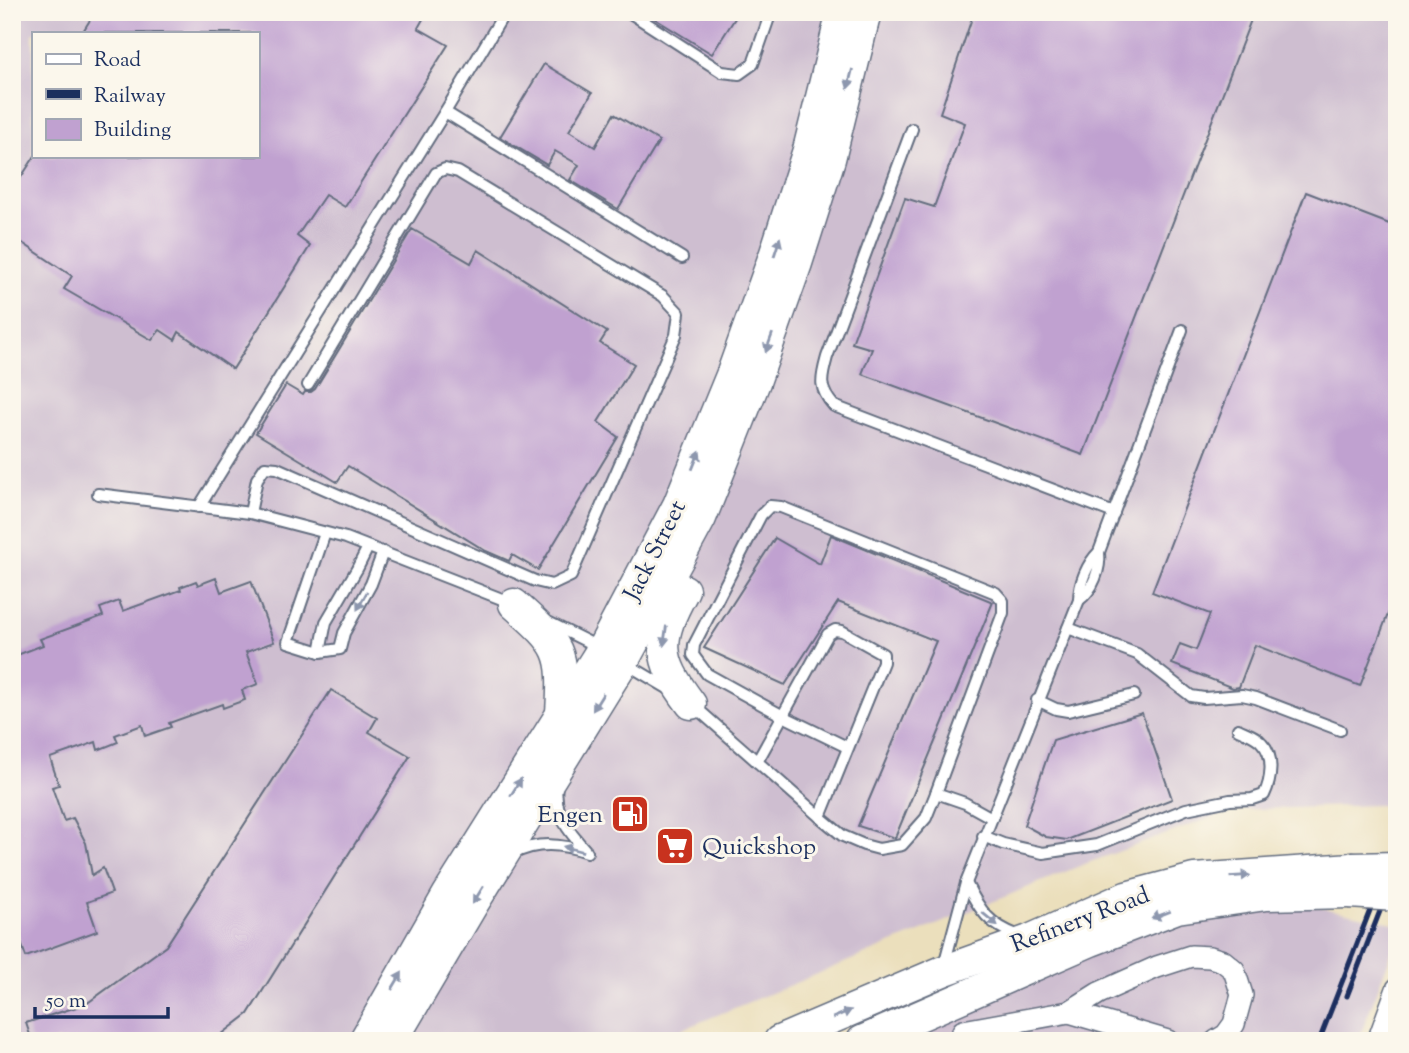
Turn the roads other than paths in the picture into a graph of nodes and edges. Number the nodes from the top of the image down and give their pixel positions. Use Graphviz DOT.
graph roads {
  1 [pos="505,12"];
  2 [pos="629,12"];
  3 [pos="771,12"];
  4 [pos="842,12"];
  5 [pos="866,12"];
  6 [pos="445,113"];
  7 [pos="912,129"];
  8 [pos="682,258"];
  9 [pos="1182,330"];
  10 [pos="308,385"];
  11 [pos="725,457"];
  12 [pos="98,494"];
  13 [pos="199,507"];
  14 [pos="250,513"];
  15 [pos="1114,513"];
  16 [pos="325,533"];
  17 [pos="368,547"];
  18 [pos="383,552"];
  19 [pos="514,604"];
  20 [pos="1068,628"];
  21 [pos="320,652"];
  22 [pos="612,656"];
  23 [pos="1134,695"];
  24 [pos="1037,700"];
  25 [pos="691,704"];
  26 [pos="782,716"];
  27 [pos="560,717"];
  28 [pos="1238,729"];
  29 [pos="1340,730"];
  30 [pos="847,747"];
  31 [pos="562,760"];
  32 [pos="757,762"];
  33 [pos="936,793"];
  34 [pos="820,817"];
  35 [pos="992,818"];
  36 [pos="983,836"];
  37 [pos="1397,867"];
  38 [pos="495,868"];
  39 [pos="1351,880"];
  40 [pos="966,883"];
  41 [pos="1197,892"];
  42 [pos="1397,896"];
  43 [pos="1029,940"];
  44 [pos="943,971"];
  45 [pos="1397,989"];
  46 [pos="955,1002"];
  47 [pos="1069,1012"];
  48 [pos="963,1036"];
  49 [pos="364,1041"];
  50 [pos="392,1041"];
  51 [pos="779,1041"];
  52 [pos="862,1041"];
  53 [pos="1168,1041"];
  54 [pos="1216,1041"];
  55 [pos="1378,1041"];
  1 -- 6 [label="lane"];
  2 -- 3 [label="lane"];
  22 -- 4 [label="main road, Jack Street, one-way"];
  5 -- 11 [label="main road, Jack Street, one-way"];
  6 -- 8 [label="lane"];
  6 -- 13 [label="lane"];
  7 -- 15 [label="lane"];
  9 -- 15 [label="lane"];
  10 -- 14 [label="lane"];
  11 -- 22 [label="main road, Jack Street"];
  11 -- 25 [label="main road, one-way"];
  12 -- 13 [label="lane"];
  13 -- 14 [label="lane"];
  14 -- 16 [label="lane"];
  15 -- 20 [label="lane"];
  16 -- 17 [label="lane"];
  16 -- 21 [label="lane"];
  17 -- 18 [label="lane"];
  17 -- 21 [label="lane"];
  18 -- 19 [label="lane"];
  18 -- 21 [label="lane, one-way"];
  19 -- 22 [label="lane"];
  19 -- 27 [label="main road"];
  20 -- 24 [label="lane"];
  20 -- 29 [label="lane"];
  22 -- 25 [label="lane"];
  22 -- 27 [label="main road, Jack Street"];
  22 -- 31 [label="main road, Jack Street, one-way"];
  23 -- 24 [label="lane"];
  24 -- 35 [label="lane"];
  25 -- 32 [label="lane"];
  26 -- 30 [label="lane"];
  26 -- 30 [label="lane"];
  26 -- 32 [label="lane"];
  26 -- 33 [label="lane"];
  49 -- 27 [label="main road, Jack Street, one-way"];
  28 -- 36 [label="lane"];
  30 -- 34 [label="lane"];
  31 -- 38 [label="main road, Jack Street"];
  31 -- 38 [label="lane, one-way"];
  32 -- 34 [label="lane"];
  33 -- 34 [label="lane"];
  33 -- 35 [label="lane"];
  35 -- 36 [label="lane"];
  36 -- 40 [label="lane"];
  37 -- 39 [label="main road, Refinery Road, bridge"];
  38 -- 50 [label="main road, Jack Street, one-way"];
  39 -- 41 [label="main road, Refinery Road"];
  39 -- 42 [label="main road, Refinery Road, bridge"];
  40 -- 43 [label="lane, one-way"];
  40 -- 44 [label="lane"];
  41 -- 43 [label="main road, Refinery Road"];
  41 -- 46 [label="main road, Refinery Road, one-way"];
  43 -- 44 [label="main road, Refinery Road"];
  44 -- 46 [label="street"];
  51 -- 44 [label="main road, Refinery Road, one-way"];
  45 -- 55 [label="street"];
  46 -- 48 [label="street"];
  46 -- 52 [label="main road, Refinery Road"];
  47 -- 48 [label="street"];
  47 -- 53 [label="street"];
  47 -- 54 [label="street"];
}
